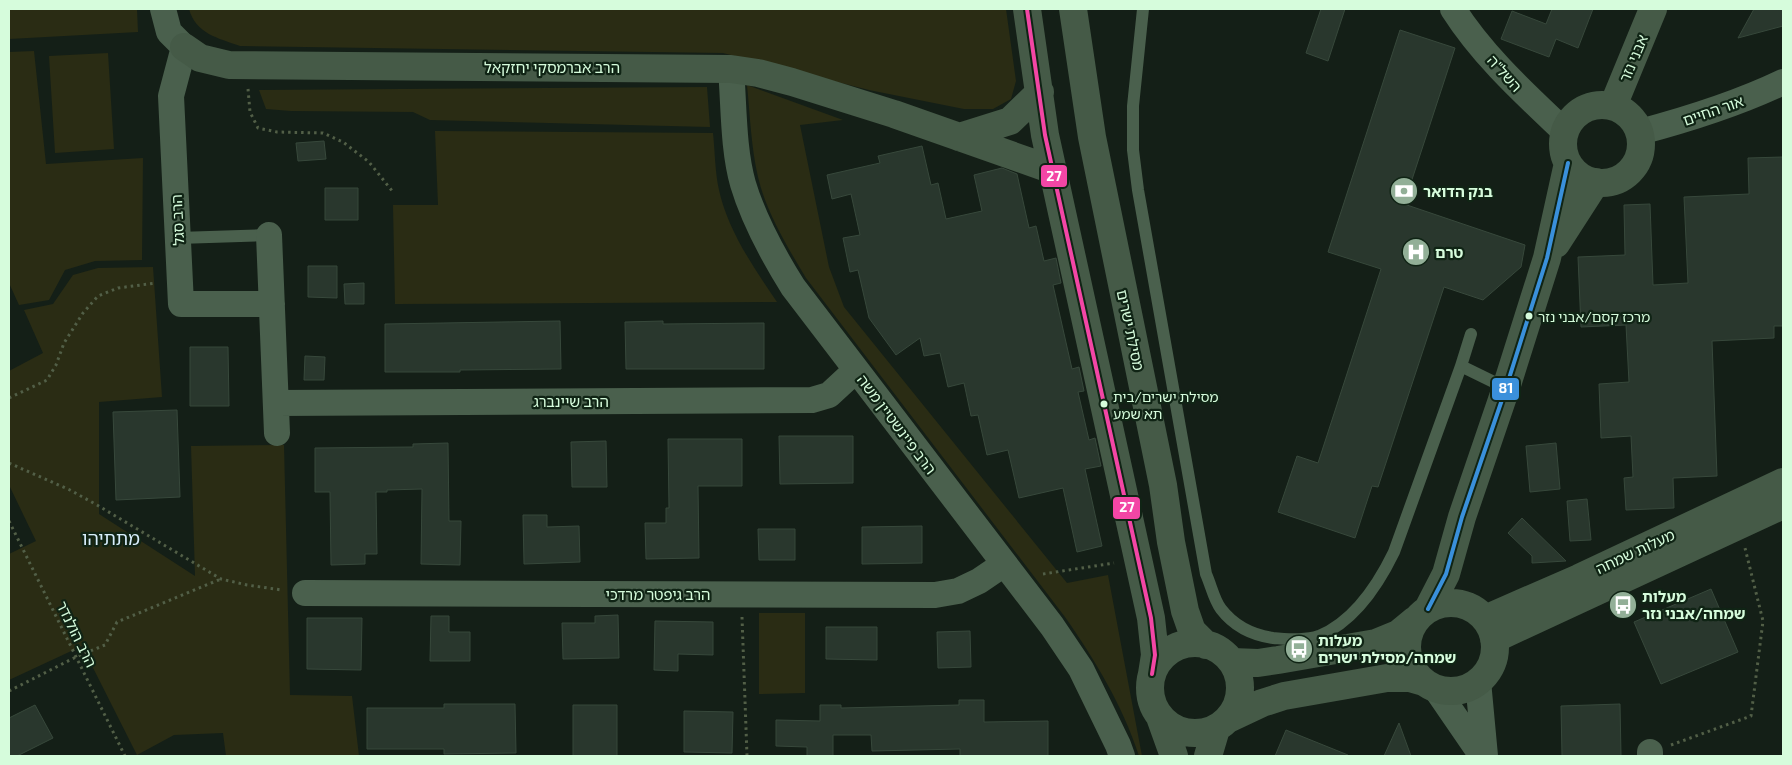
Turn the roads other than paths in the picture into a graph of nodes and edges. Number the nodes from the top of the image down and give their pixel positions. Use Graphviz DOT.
graph roads {
  1 [pos="163,9"];
  2 [pos="1027,9"];
  3 [pos="1073,9"];
  4 [pos="1143,9"];
  5 [pos="1453,9"];
  6 [pos="1653,9"];
  7 [pos="184,47"];
  8 [pos="731,69"];
  9 [pos="1783,82"];
  10 [pos="1040,92"];
  11 [pos="1613,106"];
  12 [pos="1564,131"];
  13 [pos="1640,132"];
  14 [pos="959,138"];
  15 [pos="1568,163"];
  16 [pos="1054,170"];
  17 [pos="1596,182"];
  18 [pos="269,235"];
  19 [pos="178,238"];
  20 [pos="1547,258"];
  21 [pos="272,304"];
  22 [pos="1471,334"];
  23 [pos="1461,366"];
  24 [pos="856,370"];
  25 [pos="1506,388"];
  26 [pos="276,403"];
  27 [pos="278,433"];
  28 [pos="1783,482"];
  29 [pos="1783,505"];
  30 [pos="1010,571"];
  31 [pos="1446,574"];
  32 [pos="305,593"];
  33 [pos="1461,604"];
  34 [pos="1421,615"];
  35 [pos="1490,629"];
  36 [pos="1206,645"];
  37 [pos="1232,662"];
  38 [pos="1152,674"];
  39 [pos="1478,681"];
  40 [pos="1430,685"];
  41 [pos="1160,717"];
  42 [pos="1222,724"];
  43 [pos="1122,756"];
  44 [pos="1174,756"];
  45 [pos="1208,756"];
  46 [pos="1484,756"];
  1 -- 7 [label="street, הרב אברמסקי יחזקאל"];
  2 -- 10 [label="street"];
  3 -- 36 [label="street, מסילת ישרים"];
  4 -- 23 [label="lane"];
  5 -- 12 [label="street, השל\"ה"];
  6 -- 11 [label="street, אבני נזר"];
  7 -- 8 [label="street, הרב אברמסקי יחזקאל"];
  7 -- 19 [label="street, הרב סגל"];
  8 -- 14 [label="street, הרב אברמסקי יחזקאל"];
  8 -- 24 [label="street, הרב פיינשטיין משה"];
  9 -- 13 [label="street, אור החיים"];
  10 -- 14 [label="street"];
  10 -- 16 [label="street"];
  11 -- 12 [label="street"];
  11 -- 13 [label="street"];
  12 -- 15 [label="street"];
  13 -- 17 [label="street"];
  14 -- 16 [label="street, הרב אברמסקי יחזקאל"];
  15 -- 17 [label="street"];
  15 -- 20 [label="street"];
  16 -- 38 [label="street"];
  17 -- 20 [label="street"];
  18 -- 19 [label="lane"];
  18 -- 21 [label="street"];
  19 -- 21 [label="street, הרב סגל"];
  20 -- 25 [label="street"];
  21 -- 26 [label="street"];
  22 -- 23 [label="lane"];
  23 -- 25 [label="lane"];
  24 -- 26 [label="street, הרב שיינברג"];
  24 -- 30 [label="street, הרב פיינשטיין משה"];
  25 -- 31 [label="street"];
  26 -- 27 [label="street"];
  28 -- 35 [label="street, מעלות שמחה"];
  29 -- 35 [label="street, מעלות שמחה"];
  30 -- 32 [label="street, הרב גיפטר מרדכי"];
  30 -- 43 [label="street, הרב פיינשטיין משה"];
  31 -- 33 [label="street"];
  31 -- 34 [label="street"];
  33 -- 34 [label="street"];
  33 -- 35 [label="street"];
  34 -- 37 [label="street"];
  34 -- 40 [label="street"];
  35 -- 39 [label="street"];
  36 -- 37 [label="street"];
  36 -- 38 [label="street"];
  37 -- 42 [label="street"];
  38 -- 41 [label="street"];
  39 -- 40 [label="street"];
  39 -- 46 [label="street"];
  40 -- 42 [label="street"];
  40 -- 46 [label="street"];
  41 -- 42 [label="street"];
  41 -- 44 [label="street"];
  42 -- 45 [label="street"];
}
